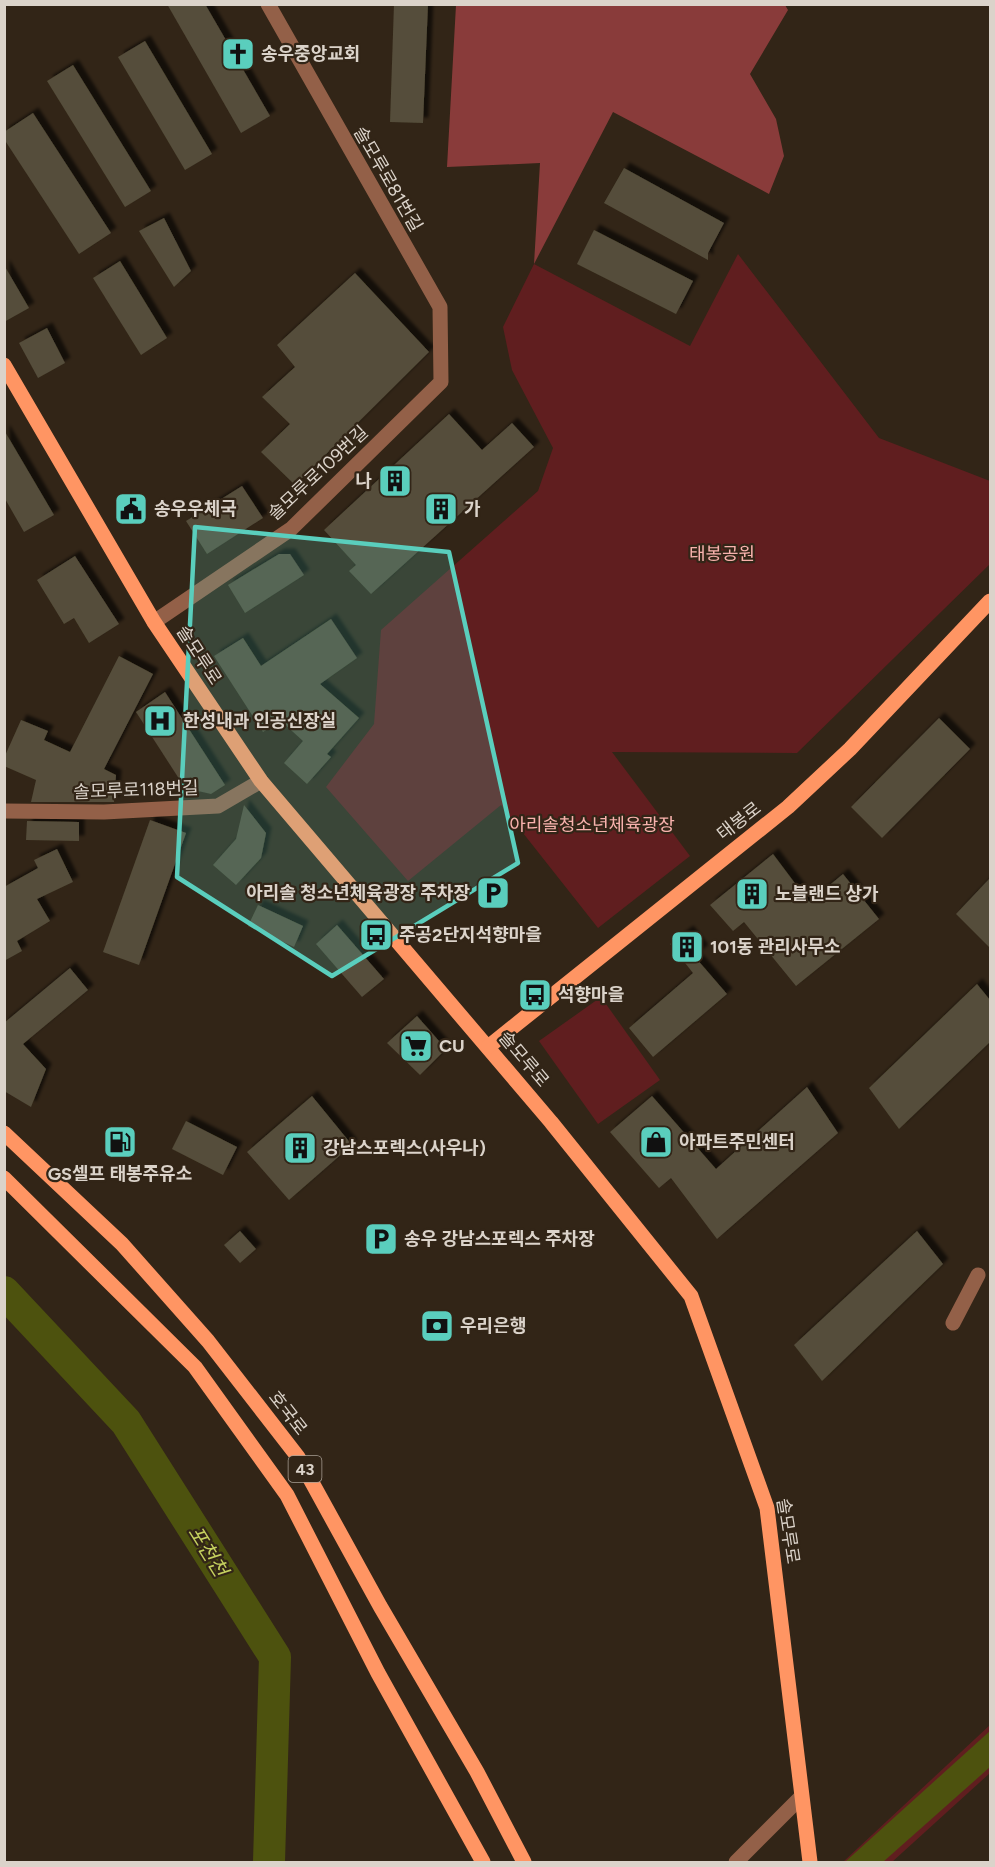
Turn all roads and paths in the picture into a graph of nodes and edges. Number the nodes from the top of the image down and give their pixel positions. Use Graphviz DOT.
graph roads {
  1 [pos="268,4"];
  2 [pos="4,365"];
  3 [pos="8,381"];
  4 [pos="441,382"];
  5 [pos="990,601"];
  6 [pos="153,622"];
  7 [pos="261,781"];
  8 [pos="4,811"];
  9 [pos="488,1047"];
  10 [pos="4,1133"];
  11 [pos="4,1178"];
  12 [pos="978,1275"];
  13 [pos="953,1323"];
  14 [pos="801,1797"];
  15 [pos="483,1863"];
  16 [pos="524,1863"];
  17 [pos="736,1863"];
  18 [pos="810,1863"];
  1 -- 4 [label="street, 솔모루로81번길"];
  2 -- 3 [label="main road, 솔모루로"];
  3 -- 6 [label="main road, 솔모루로"];
  4 -- 6 [label="street, 솔모루로109번길"];
  5 -- 9 [label="main road, 태봉로"];
  6 -- 7 [label="main road, 솔모루로"];
  7 -- 8 [label="street, 솔모루로118번길"];
  7 -- 9 [label="main road, 솔모루로"];
  9 -- 14 [label="main road, 솔모루로"];
  10 -- 16 [label="main road, 호국로 / 43"];
  11 -- 15 [label="main road, 43"];
  12 -- 13 [label="street"];
  14 -- 17 [label="street"];
  14 -- 18 [label="main road, 솔모루로"];
}
